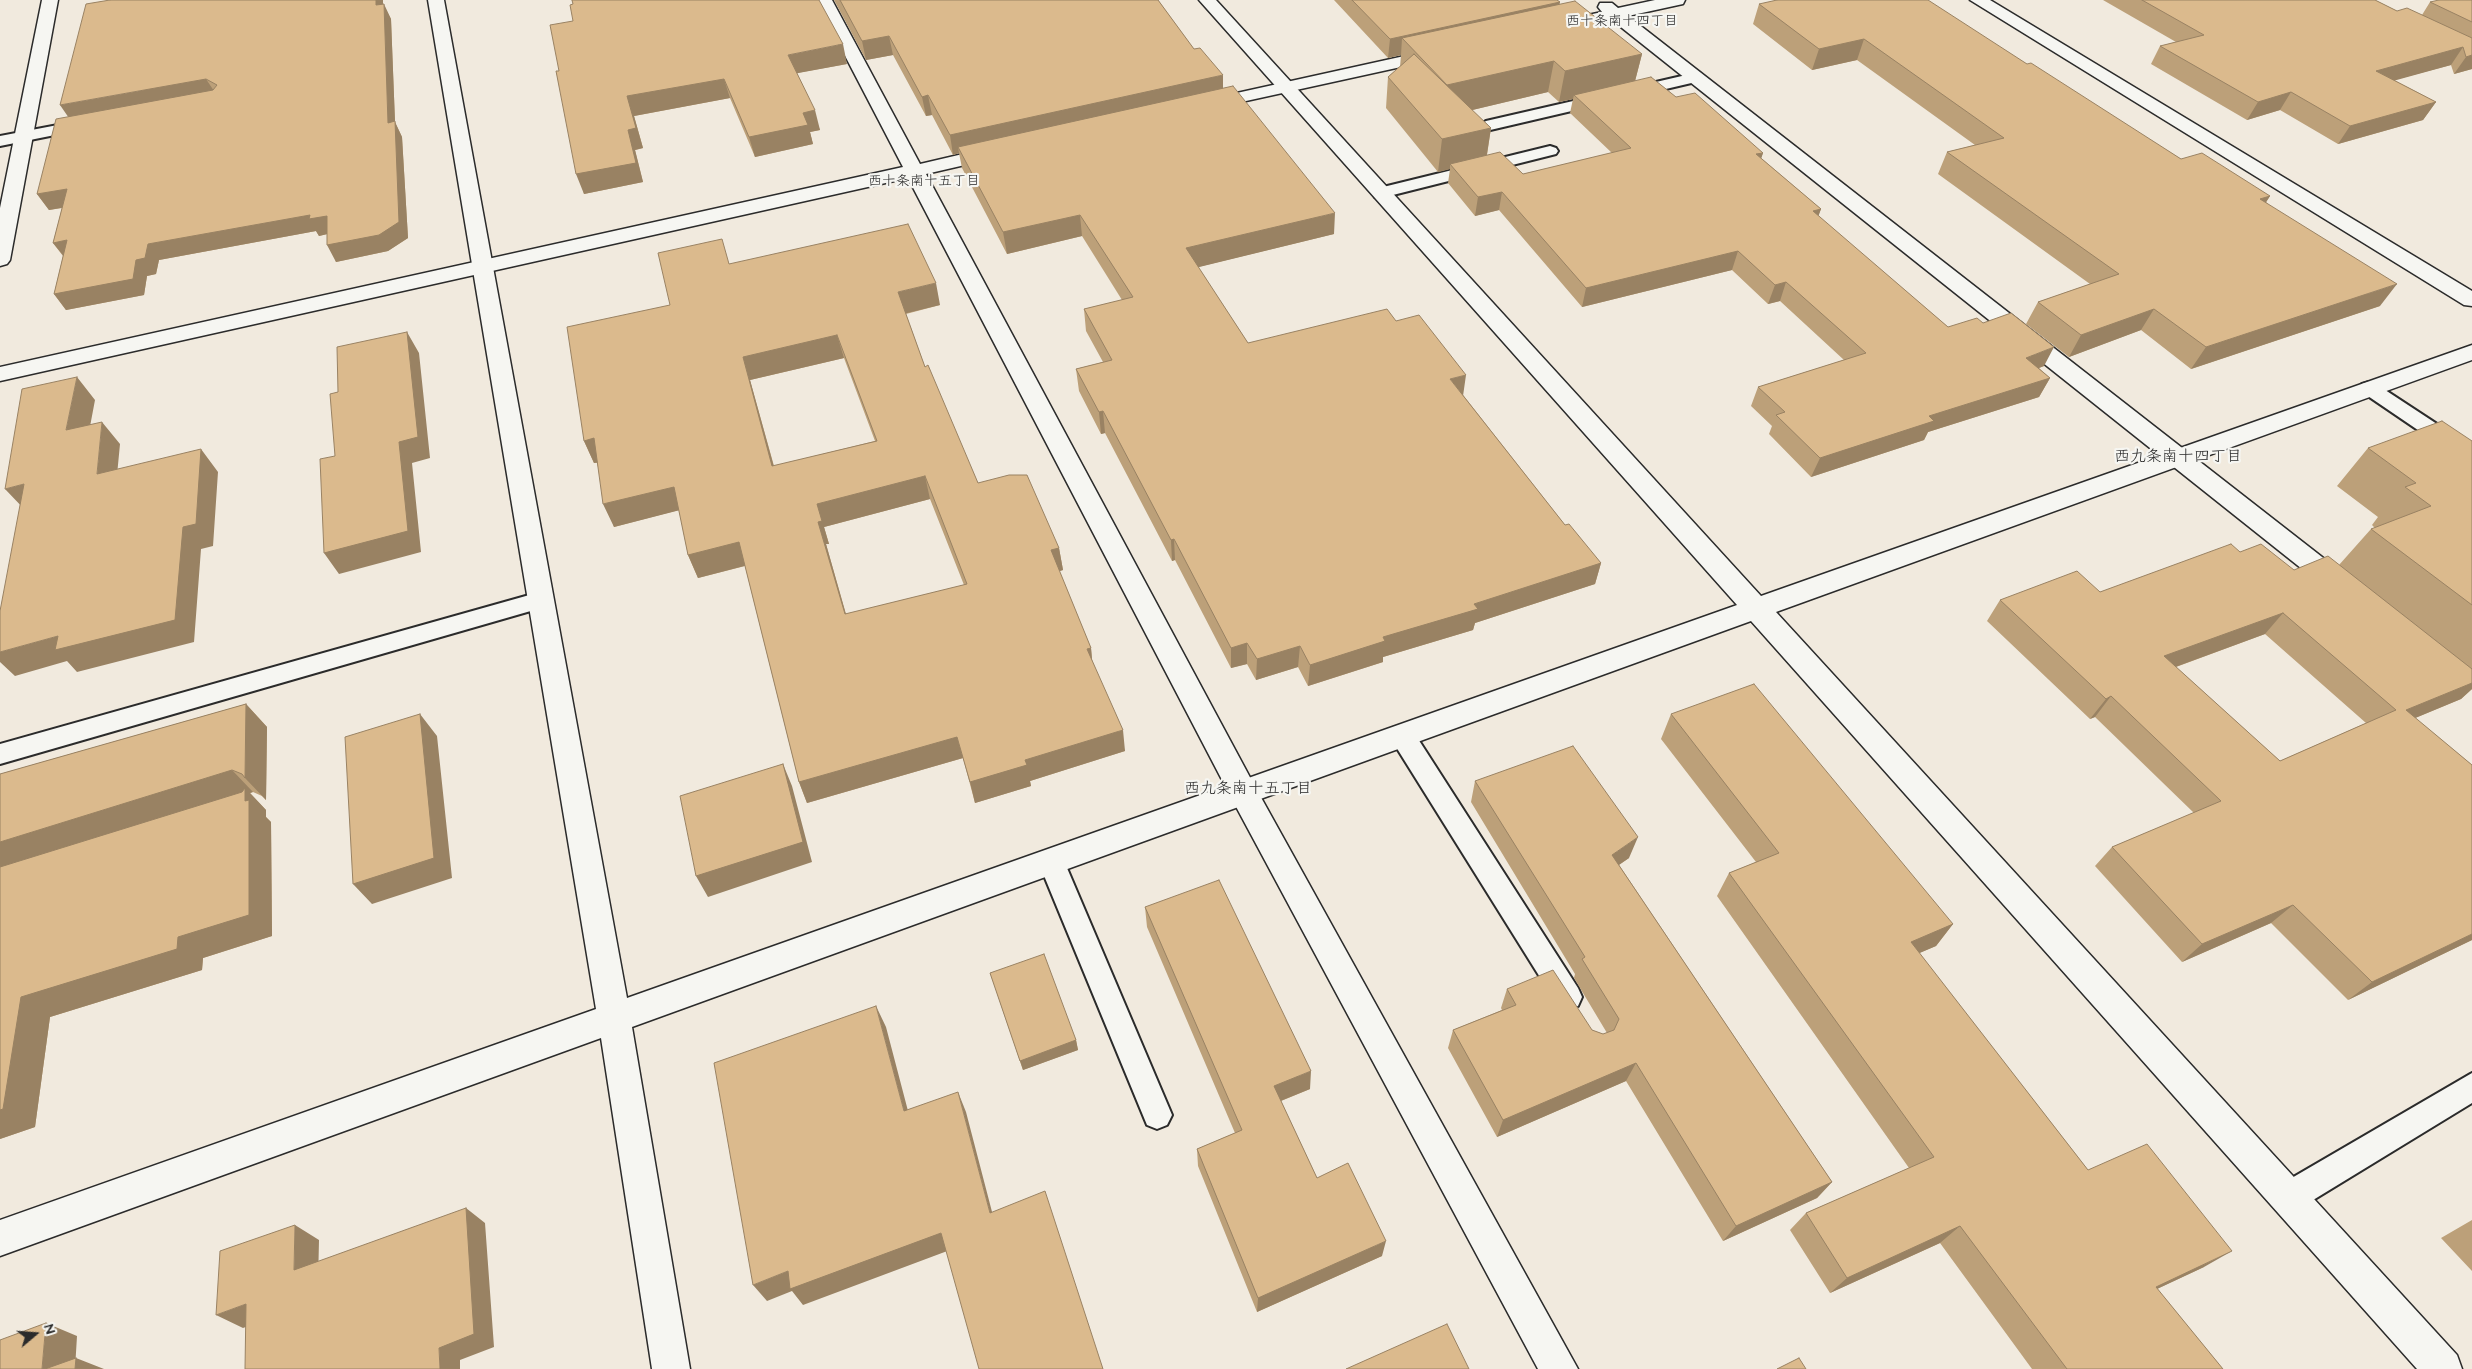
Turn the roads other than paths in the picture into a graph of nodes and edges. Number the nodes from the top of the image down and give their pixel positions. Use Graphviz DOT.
graph roads {
  1 [pos="50,0"];
  2 [pos="436,0"];
  3 [pos="824,0"];
  4 [pos="1207,0"];
  5 [pos="1596,0"];
  6 [pos="1677,0"];
  7 [pos="1978,0"];
  8 [pos="1615,14"];
  9 [pos="1547,29"];
  10 [pos="1450,51"];
  11 [pos="1695,78"];
  12 [pos="1285,87"];
  13 [pos="1190,108"];
  14 [pos="101,122"];
  15 [pos="1486,126"];
  16 [pos="24,136"];
  17 [pos="0,141"];
  18 [pos="1019,147"];
  19 [pos="1550,151"];
  20 [pos="914,170"];
  21 [pos="1381,193"];
  22 [pos="0,260"];
  23 [pos="482,268"];
  24 [pos="2472,300"];
  25 [pos="2472,352"];
  26 [pos="0,374"];
  27 [pos="2369,388"];
  28 [pos="2176,456"];
  29 [pos="2472,457"];
  30 [pos="2355,597"];
  31 [pos="540,600"];
  32 [pos="1758,608"];
  33 [pos="1402,735"];
  34 [pos="0,754"];
  35 [pos="1243,792"];
  36 [pos="1051,861"];
  37 [pos="614,1018"];
  38 [pos="1583,1021"];
  39 [pos="2472,1087"];
  40 [pos="1157,1116"];
  41 [pos="2288,1197"];
  42 [pos="0,1238"];
  43 [pos="671,1369"];
  44 [pos="1559,1369"];
  45 [pos="2443,1369"];
  1 -- 16 [label="street"];
  2 -- 23 [label="street"];
  3 -- 20 [label="street"];
  4 -- 12 [label="street"];
  5 -- 8 [label="street"];
  6 -- 8 [label="street"];
  7 -- 24 [label="street"];
  8 -- 9 [label="street"];
  8 -- 11 [label="street"];
  10 -- 12 [label="street"];
  11 -- 15 [label="lane"];
  11 -- 28 [label="street"];
  12 -- 13 [label="street"];
  12 -- 21 [label="street"];
  14 -- 16 [label="lane"];
  16 -- 17 [label="lane"];
  16 -- 22 [label="street"];
  18 -- 20 [label="street"];
  19 -- 21 [label="lane"];
  20 -- 23 [label="street"];
  20 -- 35 [label="street"];
  21 -- 32 [label="street"];
  23 -- 26 [label="street"];
  23 -- 31 [label="street"];
  25 -- 27 [label="street"];
  27 -- 28 [label="street"];
  27 -- 29 [label="lane"];
  28 -- 30 [label="street"];
  28 -- 32 [label="street"];
  31 -- 34 [label="lane"];
  31 -- 37 [label="street"];
  32 -- 33 [label="street"];
  32 -- 41 [label="street"];
  33 -- 35 [label="street"];
  33 -- 38 [label="lane"];
  35 -- 36 [label="street"];
  35 -- 44 [label="street"];
  36 -- 37 [label="street"];
  36 -- 40 [label="lane"];
  37 -- 42 [label="street"];
  37 -- 43 [label="street"];
  39 -- 41 [label="lane"];
  41 -- 45 [label="street"];
}
